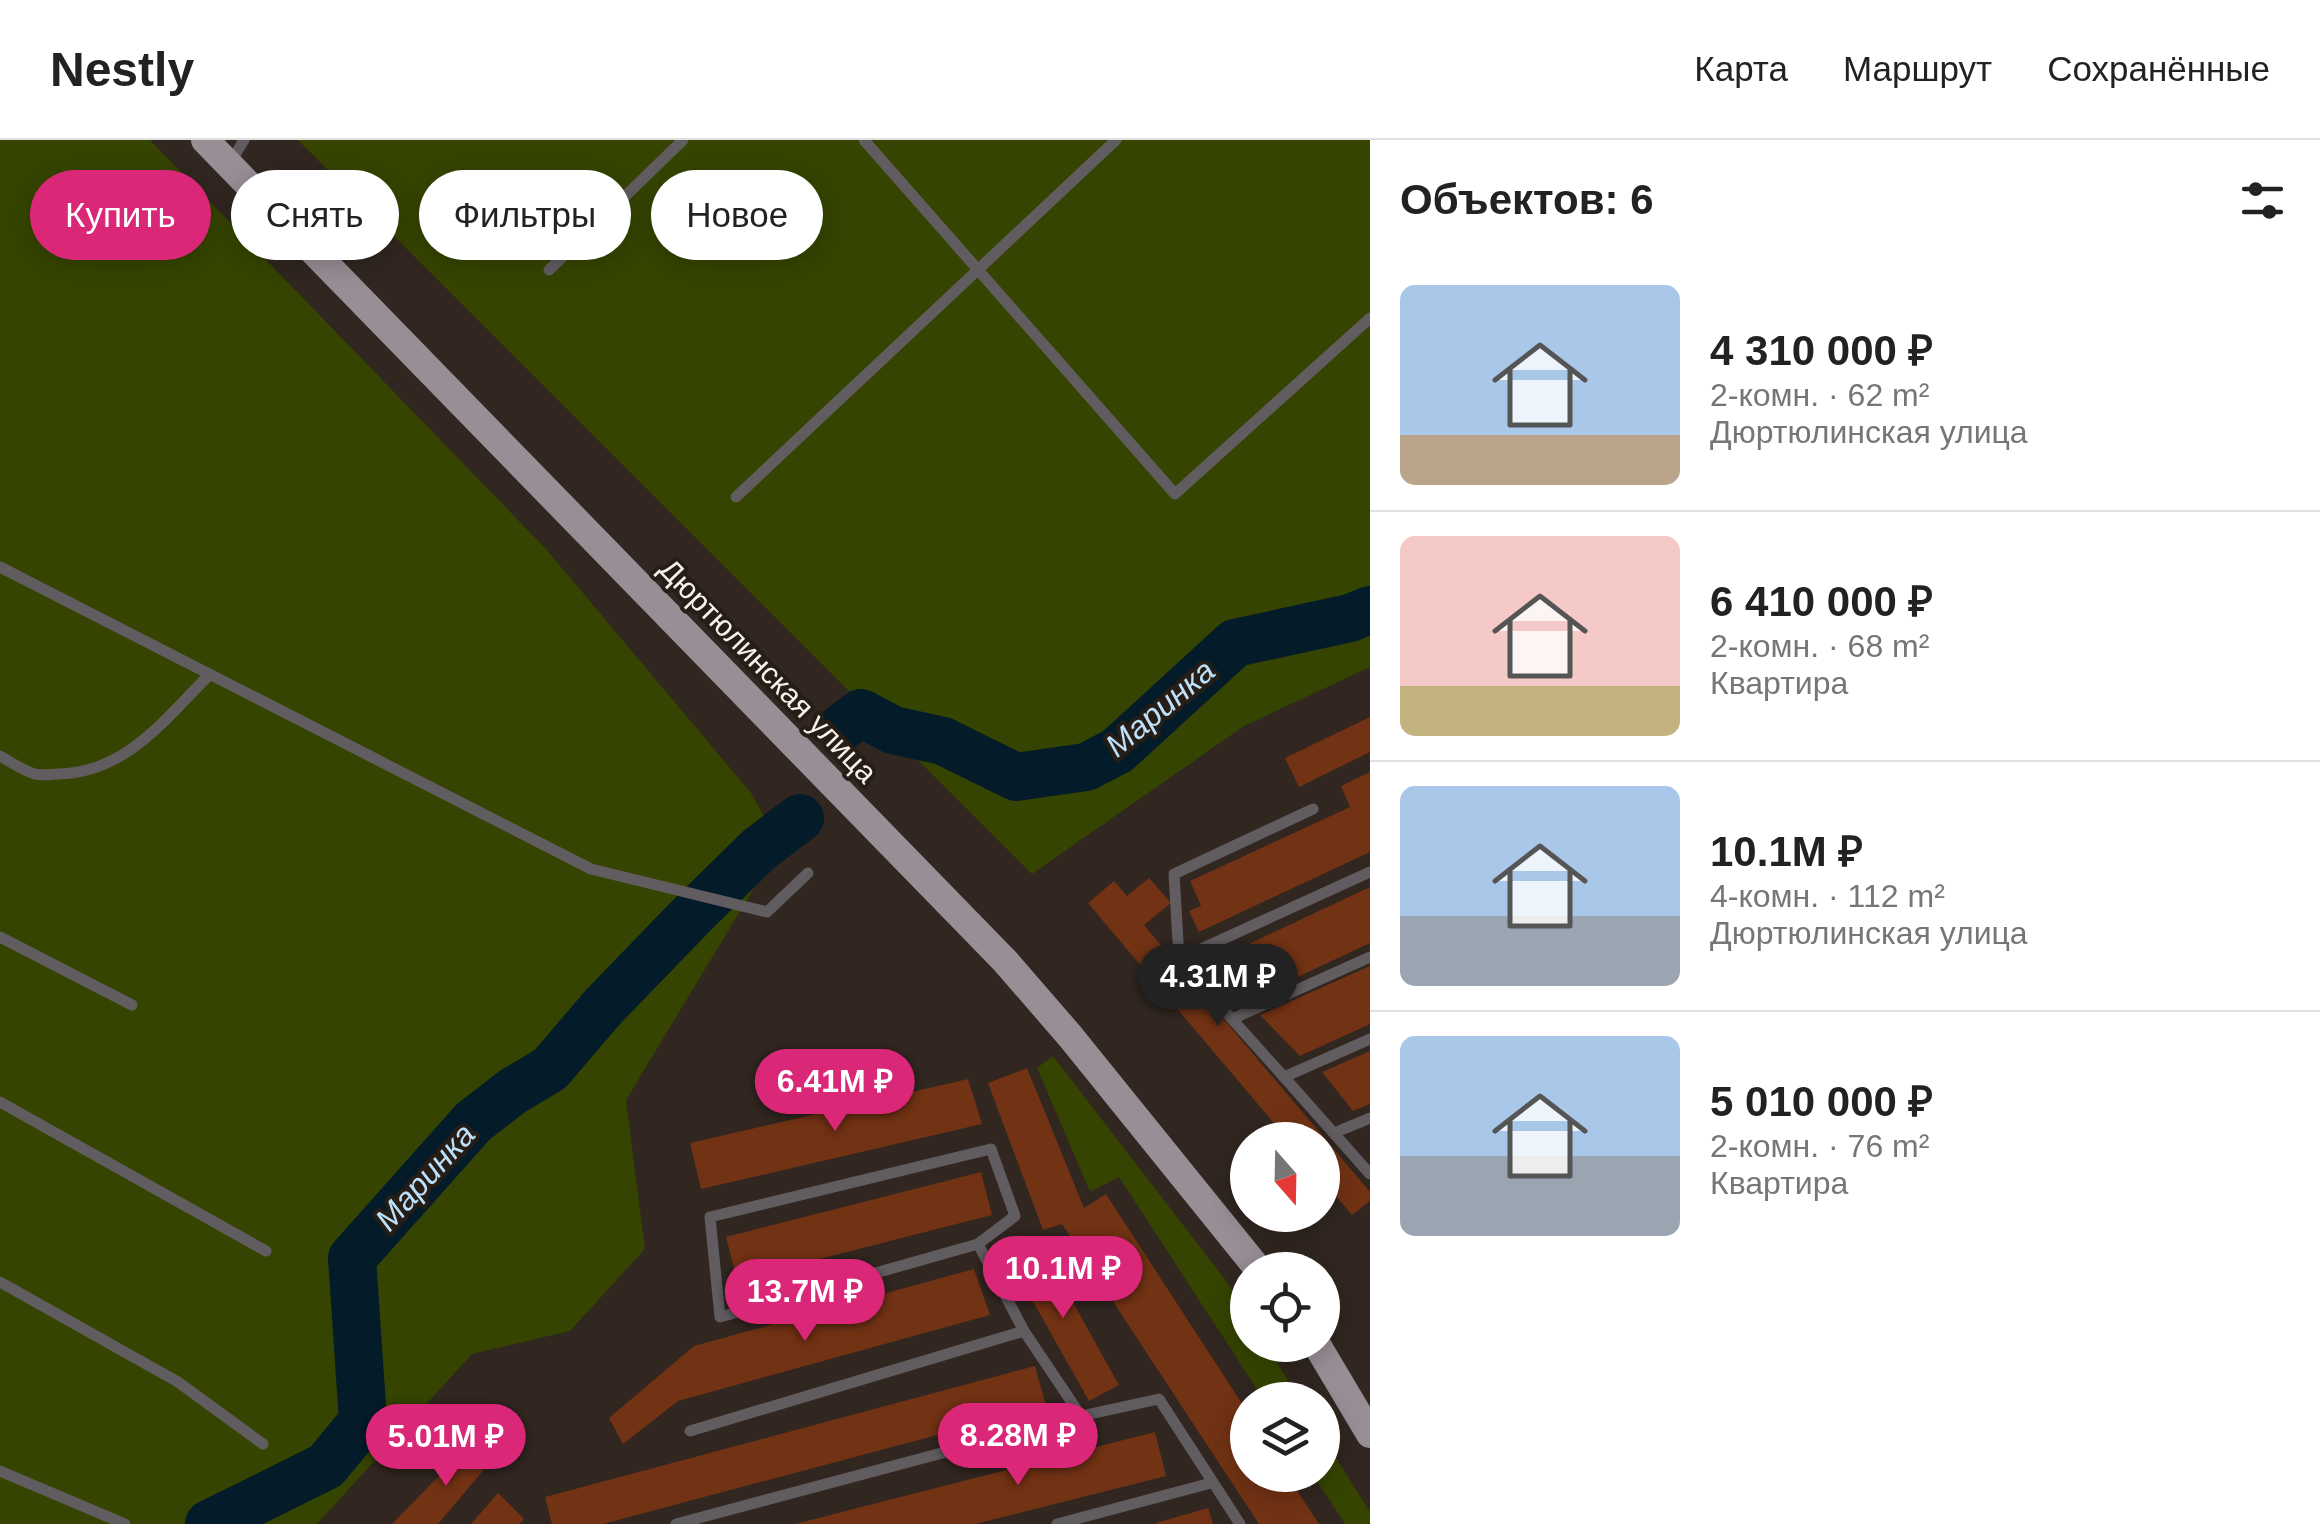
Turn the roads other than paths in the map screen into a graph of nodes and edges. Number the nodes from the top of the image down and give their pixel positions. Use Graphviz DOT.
graph roads {
  1 [pos="205,140"];
  2 [pos="244,140"];
  3 [pos="684,140"];
  4 [pos="864,140"];
  5 [pos="1116,140"];
  6 [pos="229,164"];
  7 [pos="977,268"];
  8 [pos="548,270"];
  9 [pos="1370,318"];
  10 [pos="736,497"];
  11 [pos="0,567"];
  12 [pos="210,674"];
  13 [pos="0,756"];
  14 [pos="1313,810"];
  15 [pos="1370,872"];
  16 [pos="808,873"];
  17 [pos="0,937"];
  18 [pos="1370,957"];
  19 [pos="1178,960"];
  20 [pos="132,1005"];
  21 [pos="1232,1020"];
  22 [pos="1370,1039"];
  23 [pos="1284,1077"];
  24 [pos="0,1102"];
  25 [pos="1370,1118"];
  26 [pos="1324,1122"];
  27 [pos="1340,1130"];
  28 [pos="1340,1140"];
  29 [pos="1370,1174"];
  30 [pos="978,1244"];
  31 [pos="266,1251"];
  32 [pos="1244,1252"];
  33 [pos="0,1282"];
  34 [pos="1024,1331"];
  35 [pos="1327,1362"];
  36 [pos="1333,1362"];
  37 [pos="1370,1398"];
  38 [pos="1081,1416"];
  39 [pos="690,1430"];
  40 [pos="1370,1434"];
  41 [pos="263,1444"];
  42 [pos="0,1470"];
  43 [pos="1211,1482"];
  44 [pos="125,1524"];
  45 [pos="676,1524"];
  46 [pos="1056,1524"];
  47 [pos="1240,1524"];
  1 -- 6 [label="main road, Дюртюлинская улица"];
  2 -- 6 [label="lane"];
  3 -- 8 [label="lane"];
  4 -- 7 [label="lane"];
  5 -- 7 [label="lane"];
  6 -- 32 [label="main road, Дюртюлинская улица"];
  7 -- 9 [label="lane"];
  7 -- 10 [label="lane"];
  11 -- 12 [label="lane"];
  12 -- 13 [label="lane"];
  12 -- 16 [label="lane"];
  14 -- 19 [label="lane"];
  15 -- 19 [label="lane"];
  17 -- 20 [label="lane"];
  18 -- 21 [label="lane"];
  19 -- 21 [label="lane"];
  21 -- 23 [label="lane"];
  22 -- 23 [label="lane"];
  23 -- 26 [label="lane"];
  24 -- 31 [label="lane"];
  25 -- 27 [label="lane"];
  28 -- 29 [label="lane"];
  30 -- 30 [label="lane"];
  30 -- 34 [label="lane"];
  33 -- 41 [label="lane"];
  34 -- 38 [label="lane"];
  34 -- 39 [label="lane"];
  35 -- 40 [label="main road"];
  36 -- 37 [label="main road"];
  38 -- 43 [label="lane"];
  38 -- 45 [label="lane"];
  42 -- 44 [label="lane"];
  43 -- 46 [label="lane"];
  43 -- 47 [label="lane"];
}
